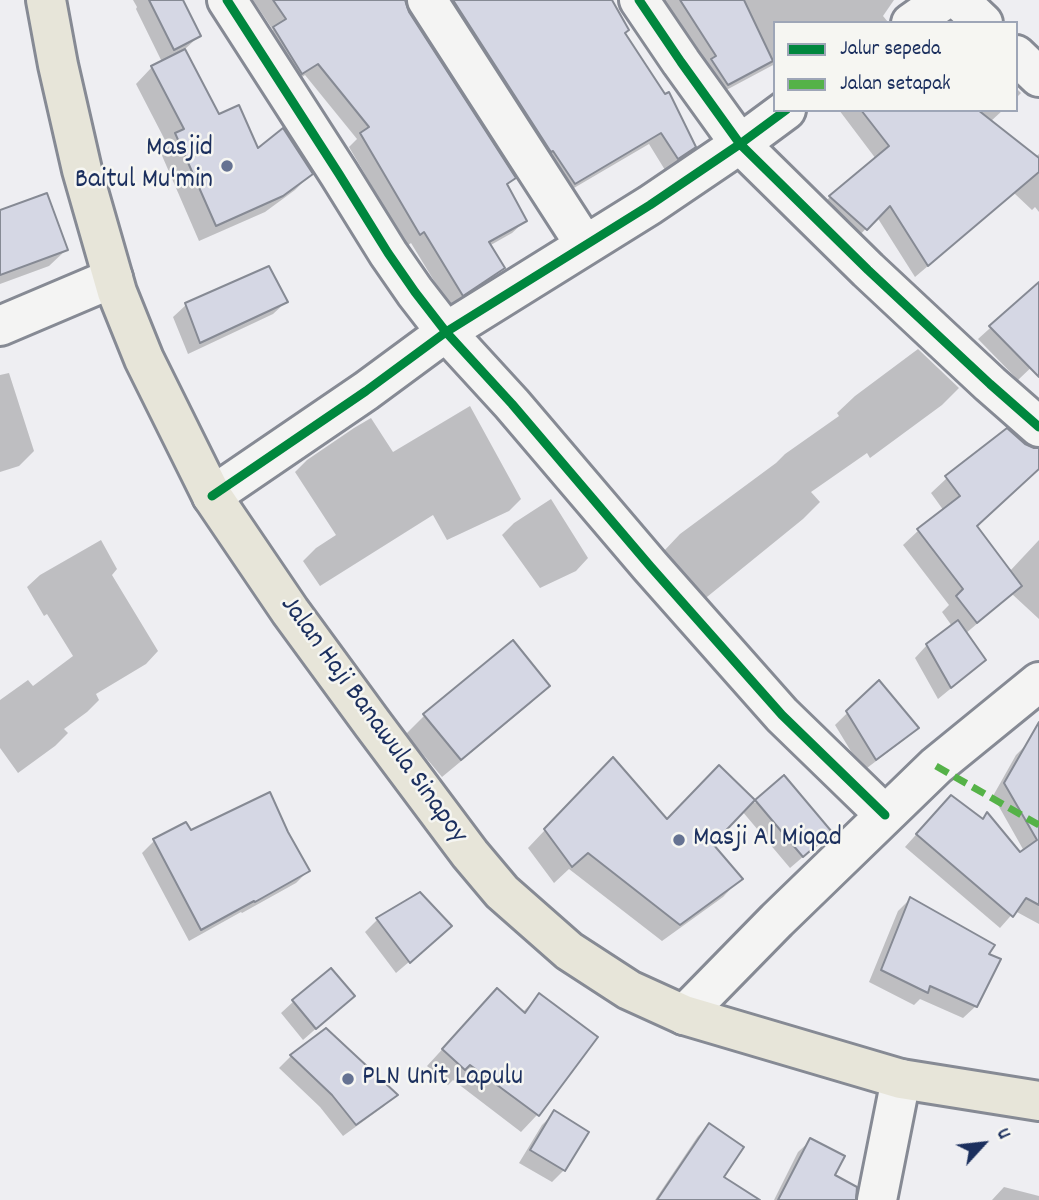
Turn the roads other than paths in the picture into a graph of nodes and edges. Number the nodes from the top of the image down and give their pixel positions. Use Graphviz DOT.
graph roads {
  1 [pos="46,0"];
  2 [pos="227,0"];
  3 [pos="427,0"];
  4 [pos="639,0"];
  5 [pos="944,0"];
  6 [pos="959,0"];
  7 [pos="914,21"];
  8 [pos="981,21"];
  9 [pos="1018,57"];
  10 [pos="1039,77"];
  11 [pos="783,112"];
  12 [pos="740,144"];
  13 [pos="585,245"];
  14 [pos="113,278"];
  15 [pos="0,326"];
  16 [pos="446,332"];
  17 [pos="1039,427"];
  18 [pos="212,496"];
  19 [pos="1039,682"];
  20 [pos="885,815"];
  21 [pos="684,1015"];
  22 [pos="901,1079"];
  23 [pos="1039,1101"];
  24 [pos="877,1200"];
  1 -- 14 [label="highway, Jalan Haji Banawula Sinapoy"];
  2 -- 16 [label="street"];
  3 -- 13 [label="street"];
  4 -- 12 [label="street"];
  5 -- 7 [label="street"];
  6 -- 8 [label="street"];
  9 -- 10 [label="street"];
  11 -- 12 [label="street"];
  12 -- 13 [label="street"];
  12 -- 17 [label="street"];
  13 -- 16 [label="street"];
  14 -- 15 [label="street"];
  14 -- 18 [label="highway, Jalan Haji Banawula Sinapoy"];
  16 -- 18 [label="street"];
  16 -- 20 [label="street"];
  18 -- 21 [label="highway, Jalan Haji Banawula Sinapoy"];
  19 -- 20 [label="street"];
  20 -- 21 [label="street"];
  21 -- 22 [label="highway, Jalan Haji Banawula Sinapoy"];
  22 -- 23 [label="highway, Jalan Haji Banawula Sinapoy"];
  22 -- 24 [label="street"];
}
